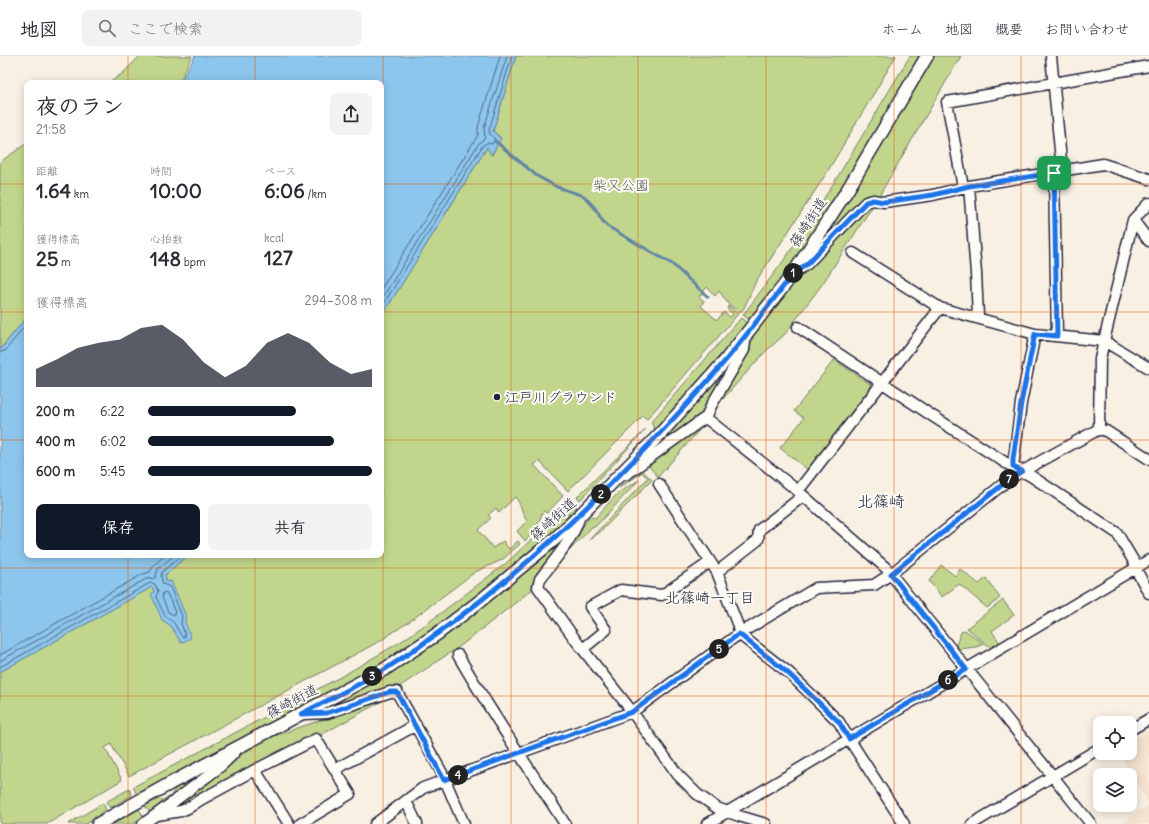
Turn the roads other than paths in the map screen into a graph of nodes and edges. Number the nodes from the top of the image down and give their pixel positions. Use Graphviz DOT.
graph roads {
  1 [pos="927,56"];
  2 [pos="1052,56"];
  3 [pos="1149,66"];
  4 [pos="1054,82"];
  5 [pos="1058,172"];
  6 [pos="1149,179"];
  7 [pos="966,186"];
  8 [pos="1149,203"];
  9 [pos="1133,220"];
  10 [pos="1149,241"];
  11 [pos="853,253"];
  12 [pos="793,274"];
  13 [pos="940,308"];
  14 [pos="978,317"];
  15 [pos="798,327"];
  16 [pos="746,334"];
  17 [pos="1035,334"];
  18 [pos="1057,336"];
  19 [pos="1104,341"];
  20 [pos="1149,368"];
  21 [pos="882,382"];
  22 [pos="706,418"];
  23 [pos="1099,429"];
  24 [pos="1149,459"];
  25 [pos="1017,469"];
  26 [pos="621,474"];
  27 [pos="659,484"];
  28 [pos="800,493"];
  29 [pos="580,516"];
  30 [pos="1149,560"];
  31 [pos="710,562"];
  32 [pos="1136,567"];
  33 [pos="717,572"];
  34 [pos="891,574"];
  35 [pos="1149,592"];
  36 [pos="739,634"];
  37 [pos="584,648"];
  38 [pos="458,655"];
  39 [pos="966,669"];
  40 [pos="632,712"];
  41 [pos="301,714"];
  42 [pos="1149,719"];
  43 [pos="416,725"];
  44 [pos="1137,726"];
  45 [pos="849,739"];
  46 [pos="240,745"];
  47 [pos="519,752"];
  48 [pos="1093,752"];
  49 [pos="336,769"];
  50 [pos="255,770"];
  51 [pos="1052,776"];
  52 [pos="444,780"];
  53 [pos="406,801"];
  54 [pos="727,812"];
  55 [pos="740,820"];
  56 [pos="150,821"];
  57 [pos="98,824"];
  58 [pos="289,824"];
  59 [pos="300,824"];
  60 [pos="375,824"];
  61 [pos="417,824"];
  62 [pos="464,824"];
  63 [pos="565,824"];
  64 [pos="708,824"];
  65 [pos="766,824"];
  66 [pos="904,824"];
  67 [pos="972,824"];
  68 [pos="1091,824"];
  1 -- 12 [label="main road, 篠崎街道"];
  2 -- 4 [label="street"];
  3 -- 4 [label="street"];
  4 -- 5 [label="street"];
  4 -- 7 [label="street"];
  5 -- 6 [label="street"];
  5 -- 7 [label="street"];
  5 -- 18 [label="street"];
  7 -- 12 [label="street"];
  7 -- 14 [label="street"];
  8 -- 9 [label="street"];
  9 -- 10 [label="street"];
  9 -- 19 [label="street"];
  11 -- 13 [label="street"];
  12 -- 16 [label="main road, 篠崎街道"];
  13 -- 14 [label="street"];
  13 -- 21 [label="street"];
  14 -- 17 [label="street"];
  15 -- 21 [label="street"];
  16 -- 22 [label="street"];
  16 -- 26 [label="main road, 篠崎街道"];
  17 -- 18 [label="street"];
  17 -- 25 [label="street"];
  18 -- 19 [label="street"];
  19 -- 20 [label="street"];
  19 -- 23 [label="street"];
  21 -- 25 [label="street"];
  21 -- 28 [label="street"];
  22 -- 26 [label="street"];
  22 -- 28 [label="street"];
  23 -- 24 [label="street"];
  23 -- 25 [label="street"];
  25 -- 32 [label="street"];
  25 -- 34 [label="street"];
  26 -- 29 [label="main road, 篠崎街道"];
  27 -- 31 [label="street"];
  28 -- 33 [label="street"];
  28 -- 34 [label="street"];
  29 -- 37 [label="street"];
  29 -- 41 [label="main road, 篠崎街道"];
  30 -- 32 [label="street"];
  31 -- 33 [label="street"];
  31 -- 37 [label="street"];
  32 -- 35 [label="street"];
  32 -- 39 [label="street"];
  33 -- 36 [label="street"];
  34 -- 36 [label="street"];
  34 -- 39 [label="street"];
  36 -- 40 [label="street"];
  36 -- 45 [label="street"];
  37 -- 40 [label="street"];
  38 -- 47 [label="street"];
  39 -- 45 [label="street"];
  39 -- 51 [label="street"];
  40 -- 47 [label="street"];
  40 -- 54 [label="street"];
  41 -- 43 [label="street"];
  41 -- 46 [label="main road, 篠崎街道"];
  42 -- 44 [label="street"];
  43 -- 49 [label="street"];
  43 -- 52 [label="street"];
  45 -- 54 [label="street"];
  45 -- 66 [label="street"];
  46 -- 56 [label="street"];
  46 -- 57 [label="main road, 篠崎街道"];
  47 -- 52 [label="street"];
  47 -- 63 [label="street"];
  48 -- 51 [label="street"];
  49 -- 50 [label="street"];
  49 -- 59 [label="street"];
  50 -- 56 [label="street"];
  50 -- 58 [label="street"];
  51 -- 67 [label="street"];
  51 -- 68 [label="street"];
  52 -- 53 [label="street"];
  52 -- 62 [label="street"];
  53 -- 60 [label="street"];
  53 -- 61 [label="street"];
  54 -- 55 [label="street"];
  54 -- 64 [label="street"];
  55 -- 65 [label="street"];
}
